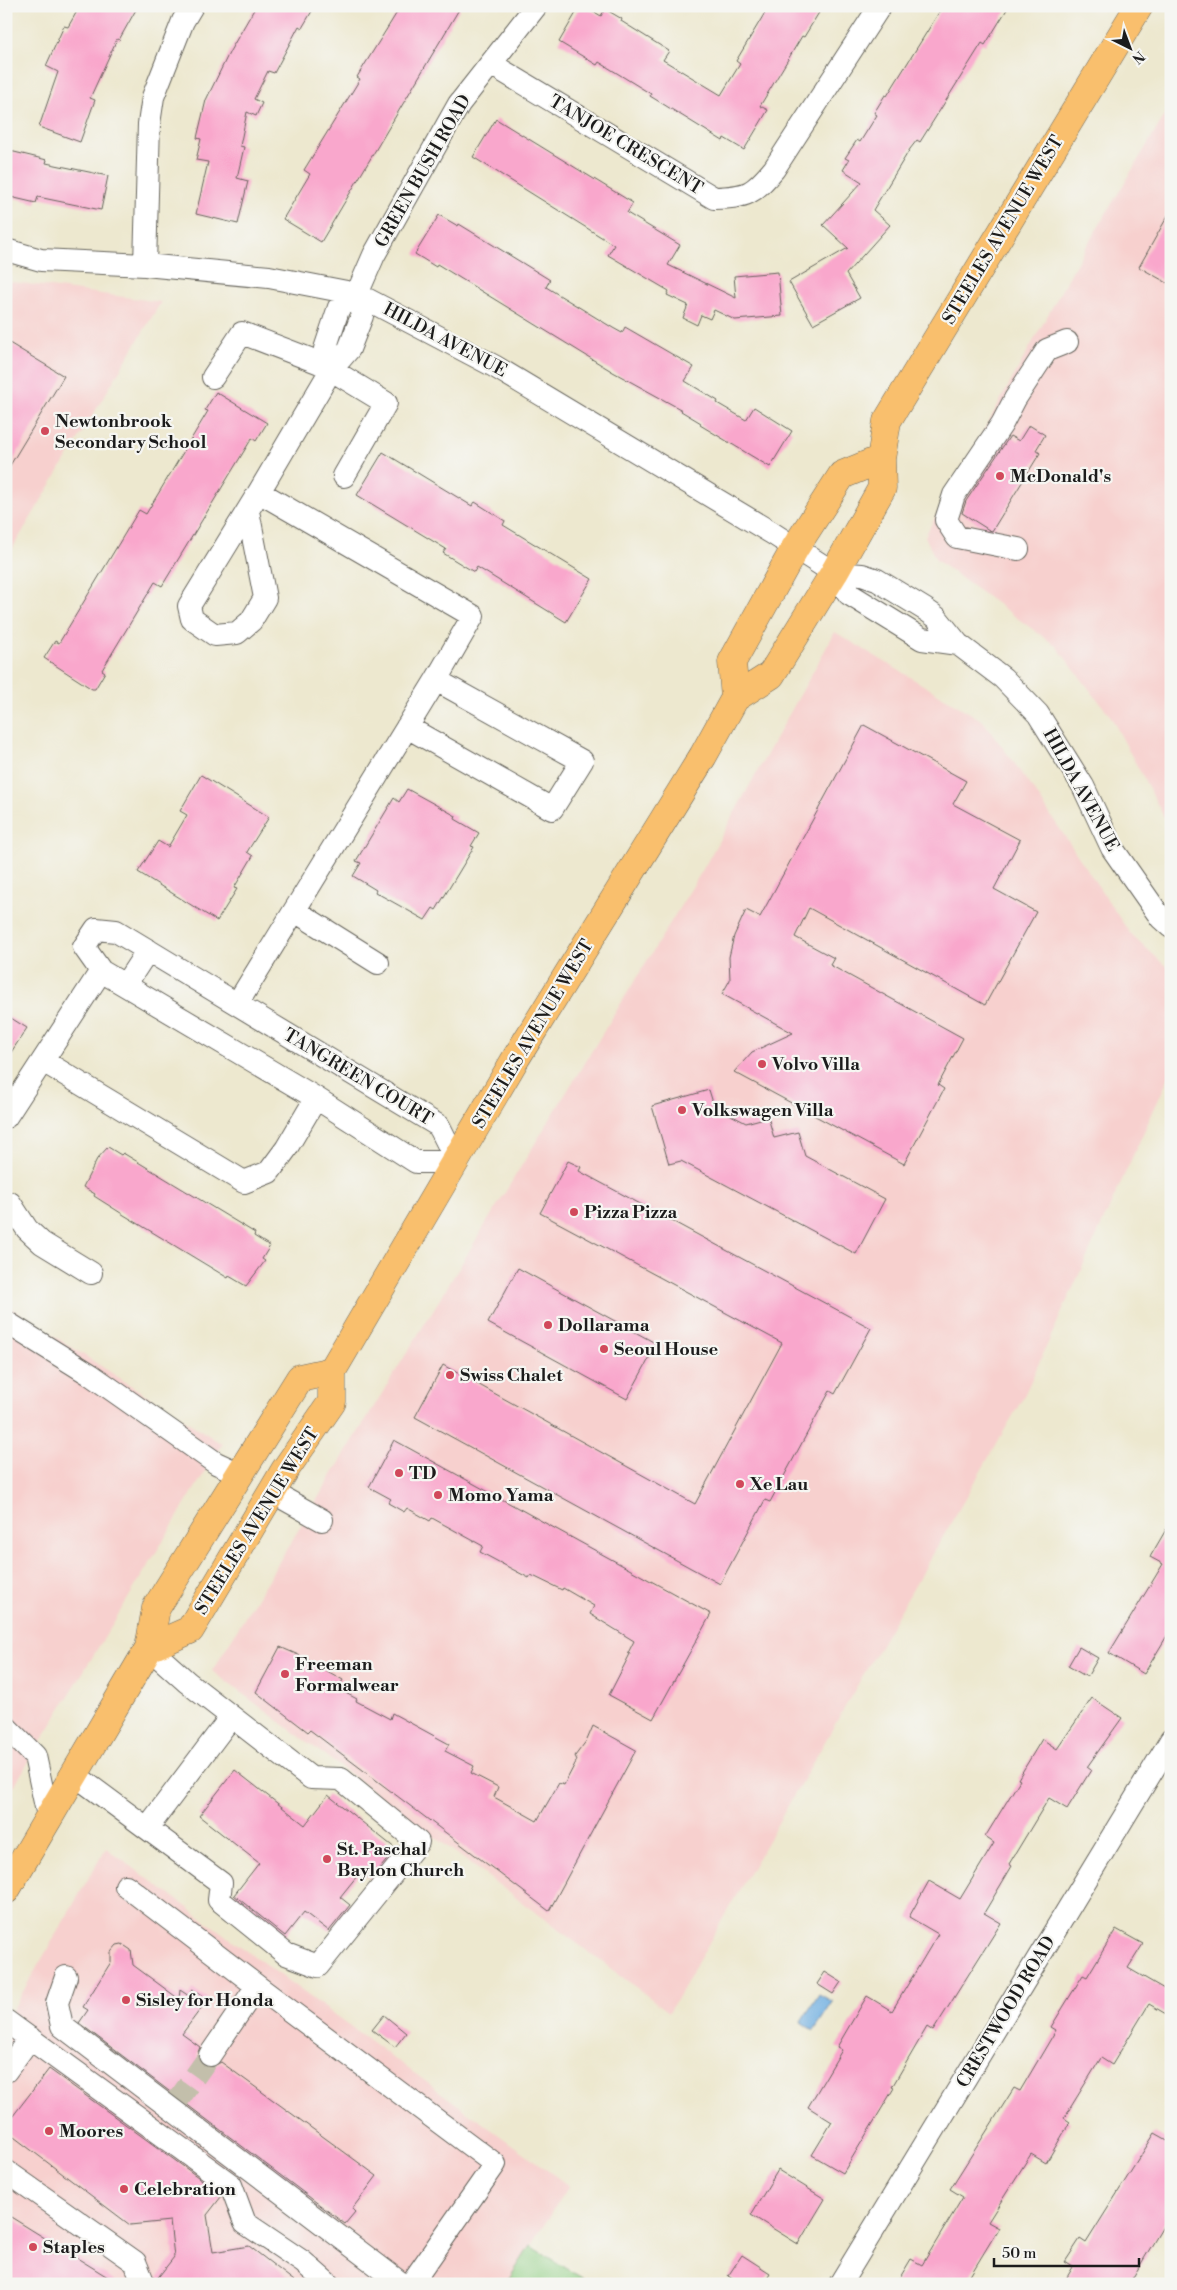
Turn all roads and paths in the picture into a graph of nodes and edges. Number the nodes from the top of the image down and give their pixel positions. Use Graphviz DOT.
graph roads {
  1 [pos="192,6"];
  2 [pos="536,6"];
  3 [pos="880,6"];
  4 [pos="1139,6"];
  5 [pos="491,64"];
  6 [pos="6,250"];
  7 [pos="145,265"];
  8 [pos="357,294"];
  9 [pos="1057,346"];
  10 [pos="331,370"];
  11 [pos="213,378"];
  12 [pos="881,459"];
  13 [pos="344,476"];
  14 [pos="260,492"];
  15 [pos="248,511"];
  16 [pos="795,548"];
  17 [pos="1018,549"];
  18 [pos="834,573"];
  19 [pos="436,680"];
  20 [pos="735,698"];
  21 [pos="407,727"];
  22 [pos="295,911"];
  23 [pos="1171,927"];
  24 [pos="148,950"];
  25 [pos="378,963"];
  26 [pos="101,971"];
  27 [pos="125,985"];
  28 [pos="237,1004"];
  29 [pos="43,1061"];
  30 [pos="316,1098"];
  31 [pos="6,1117"];
  32 [pos="457,1162"];
  33 [pos="8,1201"];
  34 [pos="40,1222"];
  35 [pos="91,1273"];
  36 [pos="6,1322"];
  37 [pos="332,1371"];
  38 [pos="240,1474"];
  39 [pos="272,1492"];
  40 [pos="322,1520"];
  41 [pos="150,1648"];
  42 [pos="231,1717"];
  43 [pos="6,1727"];
  44 [pos="1171,1740"];
  45 [pos="75,1775"];
  46 [pos="49,1821"];
  47 [pos="148,1827"];
  48 [pos="126,1886"];
  49 [pos="6,1890"];
  50 [pos="66,1977"];
  51 [pos="257,1986"];
  52 [pos="6,2020"];
  53 [pos="30,2038"];
  54 [pos="210,2055"];
  55 [pos="6,2071"];
  56 [pos="6,2171"];
  57 [pos="144,2284"];
  58 [pos="328,2284"];
  59 [pos="402,2284"];
  60 [pos="411,2284"];
  61 [pos="840,2284"];
  1 -- 7 [label="street"];
  2 -- 5 [label="street, GREEN BUSH ROAD"];
  3 -- 5 [label="street, TANJOE CRESCENT"];
  4 -- 12 [label="main road, STEELES AVENUE WEST"];
  5 -- 8 [label="street, GREEN BUSH ROAD"];
  6 -- 7 [label="street, HILDA AVENUE"];
  7 -- 8 [label="street, HILDA AVENUE"];
  8 -- 10 [label="street"];
  8 -- 16 [label="street, HILDA AVENUE"];
  9 -- 17 [label="street"];
  10 -- 11 [label="street"];
  10 -- 13 [label="street"];
  10 -- 14 [label="street"];
  12 -- 16 [label="main road"];
  12 -- 18 [label="main road, STEELES AVENUE WEST"];
  14 -- 15 [label="street"];
  14 -- 19 [label="street"];
  15 -- 15 [label="street"];
  16 -- 18 [label="street, HILDA AVENUE"];
  16 -- 20 [label="main road"];
  18 -- 20 [label="main road, STEELES AVENUE WEST"];
  18 -- 23 [label="street, HILDA AVENUE"];
  19 -- 21 [label="street"];
  19 -- 21 [label="street"];
  20 -- 32 [label="main road, STEELES AVENUE WEST"];
  21 -- 22 [label="street"];
  22 -- 25 [label="street"];
  22 -- 28 [label="street"];
  24 -- 26 [label="street, TANGREEN COURT"];
  24 -- 27 [label="street"];
  24 -- 28 [label="street, TANGREEN COURT"];
  26 -- 27 [label="street, TANGREEN COURT"];
  26 -- 29 [label="street"];
  27 -- 30 [label="street, TANGREEN COURT"];
  28 -- 32 [label="street, TANGREEN COURT"];
  29 -- 30 [label="street"];
  29 -- 31 [label="street"];
  30 -- 32 [label="street, TANGREEN COURT"];
  32 -- 37 [label="main road, STEELES AVENUE WEST"];
  33 -- 34 [label="street"];
  33 -- 35 [label="street"];
  36 -- 38 [label="street"];
  37 -- 38 [label="main road"];
  37 -- 39 [label="main road, STEELES AVENUE WEST"];
  38 -- 39 [label="main road"];
  38 -- 41 [label="main road"];
  39 -- 40 [label="street"];
  39 -- 41 [label="main road, STEELES AVENUE WEST"];
  41 -- 42 [label="street"];
  41 -- 45 [label="main road"];
  42 -- 47 [label="street"];
  42 -- 47 [label="street"];
  43 -- 46 [label="street"];
  44 -- 61 [label="street, CRESTWOOD ROAD"];
  45 -- 46 [label="main road"];
  45 -- 47 [label="street"];
  46 -- 49 [label="main road"];
  48 -- 51 [label="street"];
  50 -- 59 [label="street"];
  51 -- 54 [label="street"];
  51 -- 60 [label="street"];
  52 -- 53 [label="street"];
  53 -- 55 [label="street"];
  53 -- 58 [label="street"];
  56 -- 57 [label="street"];
}
